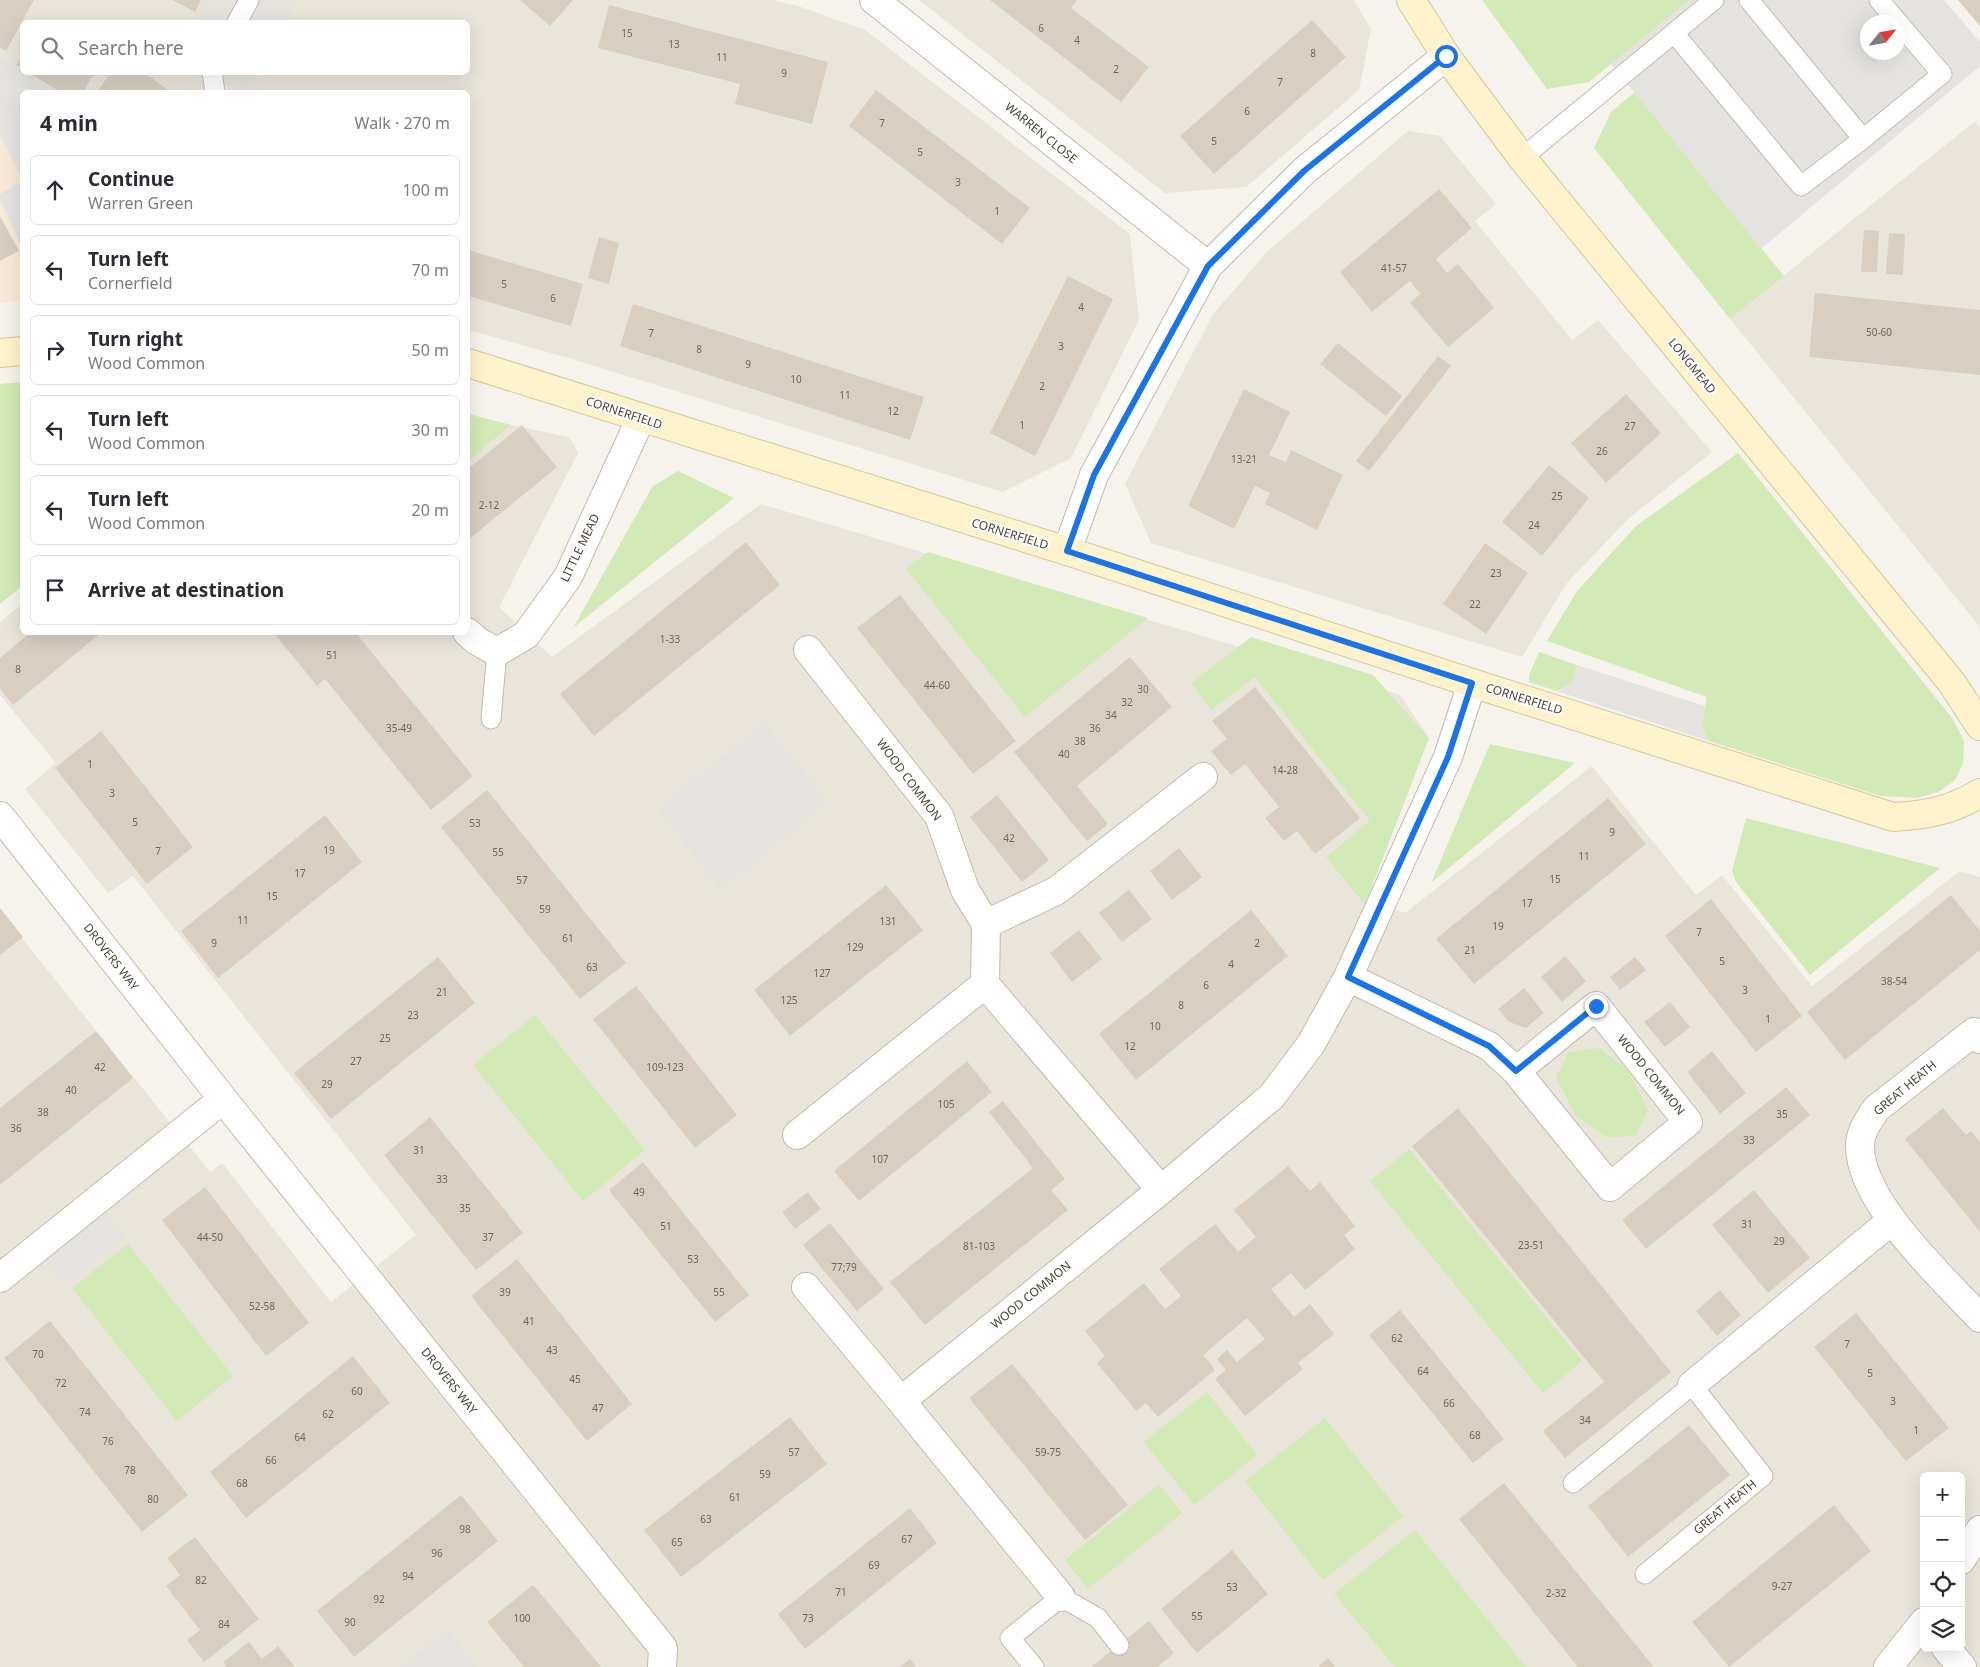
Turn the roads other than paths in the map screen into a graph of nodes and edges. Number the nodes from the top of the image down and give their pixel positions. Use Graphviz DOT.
graph roads {
  1 [pos="249,0"];
  2 [pos="874,0"];
  3 [pos="1411,0"];
  4 [pos="1714,0"];
  5 [pos="1749,0"];
  6 [pos="1879,0"];
  7 [pos="239,20"];
  8 [pos="1674,32"];
  9 [pos="1446,56"];
  10 [pos="212,75"];
  11 [pos="215,90"];
  12 [pos="1863,139"];
  13 [pos="1522,158"];
  14 [pos="1208,266"];
  15 [pos="20,351"];
  16 [pos="0,353"];
  17 [pos="470,364"];
  18 [pos="641,418"];
  19 [pos="1067,551"];
  20 [pos="470,635"];
  21 [pos="808,650"];
  22 [pos="497,652"];
  23 [pos="1472,683"];
  24 [pos="491,718"];
  25 [pos="1980,726"];
  26 [pos="1203,777"];
  27 [pos="1980,793"];
  28 [pos="0,816"];
  29 [pos="986,924"];
  30 [pos="1348,977"];
  31 [pos="985,984"];
  32 [pos="1980,1039"];
  33 [pos="1516,1071"];
  34 [pos="223,1098"];
  35 [pos="797,1135"];
  36 [pos="1161,1190"];
  37 [pos="1891,1221"];
  38 [pos="0,1278"];
  39 [pos="806,1288"];
  40 [pos="1980,1318"];
  41 [pos="1692,1386"];
  42 [pos="901,1400"];
  43 [pos="1573,1483"];
  44 [pos="1980,1530"];
  45 [pos="1965,1554"];
  46 [pos="1645,1574"];
  47 [pos="1061,1597"];
  48 [pos="1920,1628"];
  49 [pos="1119,1645"];
  50 [pos="1949,1652"];
  51 [pos="662,1667"];
  52 [pos="1034,1667"];
  53 [pos="1888,1667"];
  54 [pos="1962,1667"];
  1 -- 7 [label="lane"];
  2 -- 14 [label="street, WARREN CLOSE"];
  3 -- 9 [label="street, LONGMEAD"];
  4 -- 8 [label="lane"];
  5 -- 12 [label="lane"];
  6 -- 12 [label="lane"];
  8 -- 12 [label="lane"];
  8 -- 13 [label="lane"];
  9 -- 13 [label="street, LONGMEAD"];
  9 -- 14 [label="street"];
  10 -- 11 [label="lane"];
  13 -- 25 [label="street, LONGMEAD"];
  14 -- 19 [label="street"];
  15 -- 16 [label="street"];
  17 -- 18 [label="street, CORNERFIELD"];
  18 -- 19 [label="street, CORNERFIELD"];
  18 -- 22 [label="street, LITTLE MEAD"];
  19 -- 23 [label="street, CORNERFIELD"];
  20 -- 22 [label="street"];
  21 -- 29 [label="street, WOOD COMMON"];
  22 -- 24 [label="lane"];
  23 -- 27 [label="street, CORNERFIELD"];
  23 -- 30 [label="street, WOOD COMMON"];
  26 -- 29 [label="street"];
  28 -- 34 [label="street, DROVERS WAY"];
  29 -- 31 [label="street"];
  30 -- 33 [label="street, WOOD COMMON"];
  30 -- 36 [label="street, WOOD COMMON"];
  31 -- 35 [label="street"];
  31 -- 36 [label="street"];
  32 -- 37 [label="street, GREAT HEATH"];
  33 -- 33 [label="street, WOOD COMMON"];
  34 -- 38 [label="street"];
  34 -- 51 [label="street, DROVERS WAY"];
  36 -- 42 [label="street, WOOD COMMON"];
  37 -- 40 [label="street, GREAT HEATH"];
  37 -- 41 [label="street"];
  39 -- 42 [label="street"];
  41 -- 43 [label="lane"];
  41 -- 46 [label="lane, GREAT HEATH"];
  42 -- 47 [label="street"];
  44 -- 45 [label="street"];
  47 -- 49 [label="lane"];
  47 -- 52 [label="lane"];
  48 -- 53 [label="street"];
  50 -- 54 [label="street"];
}
